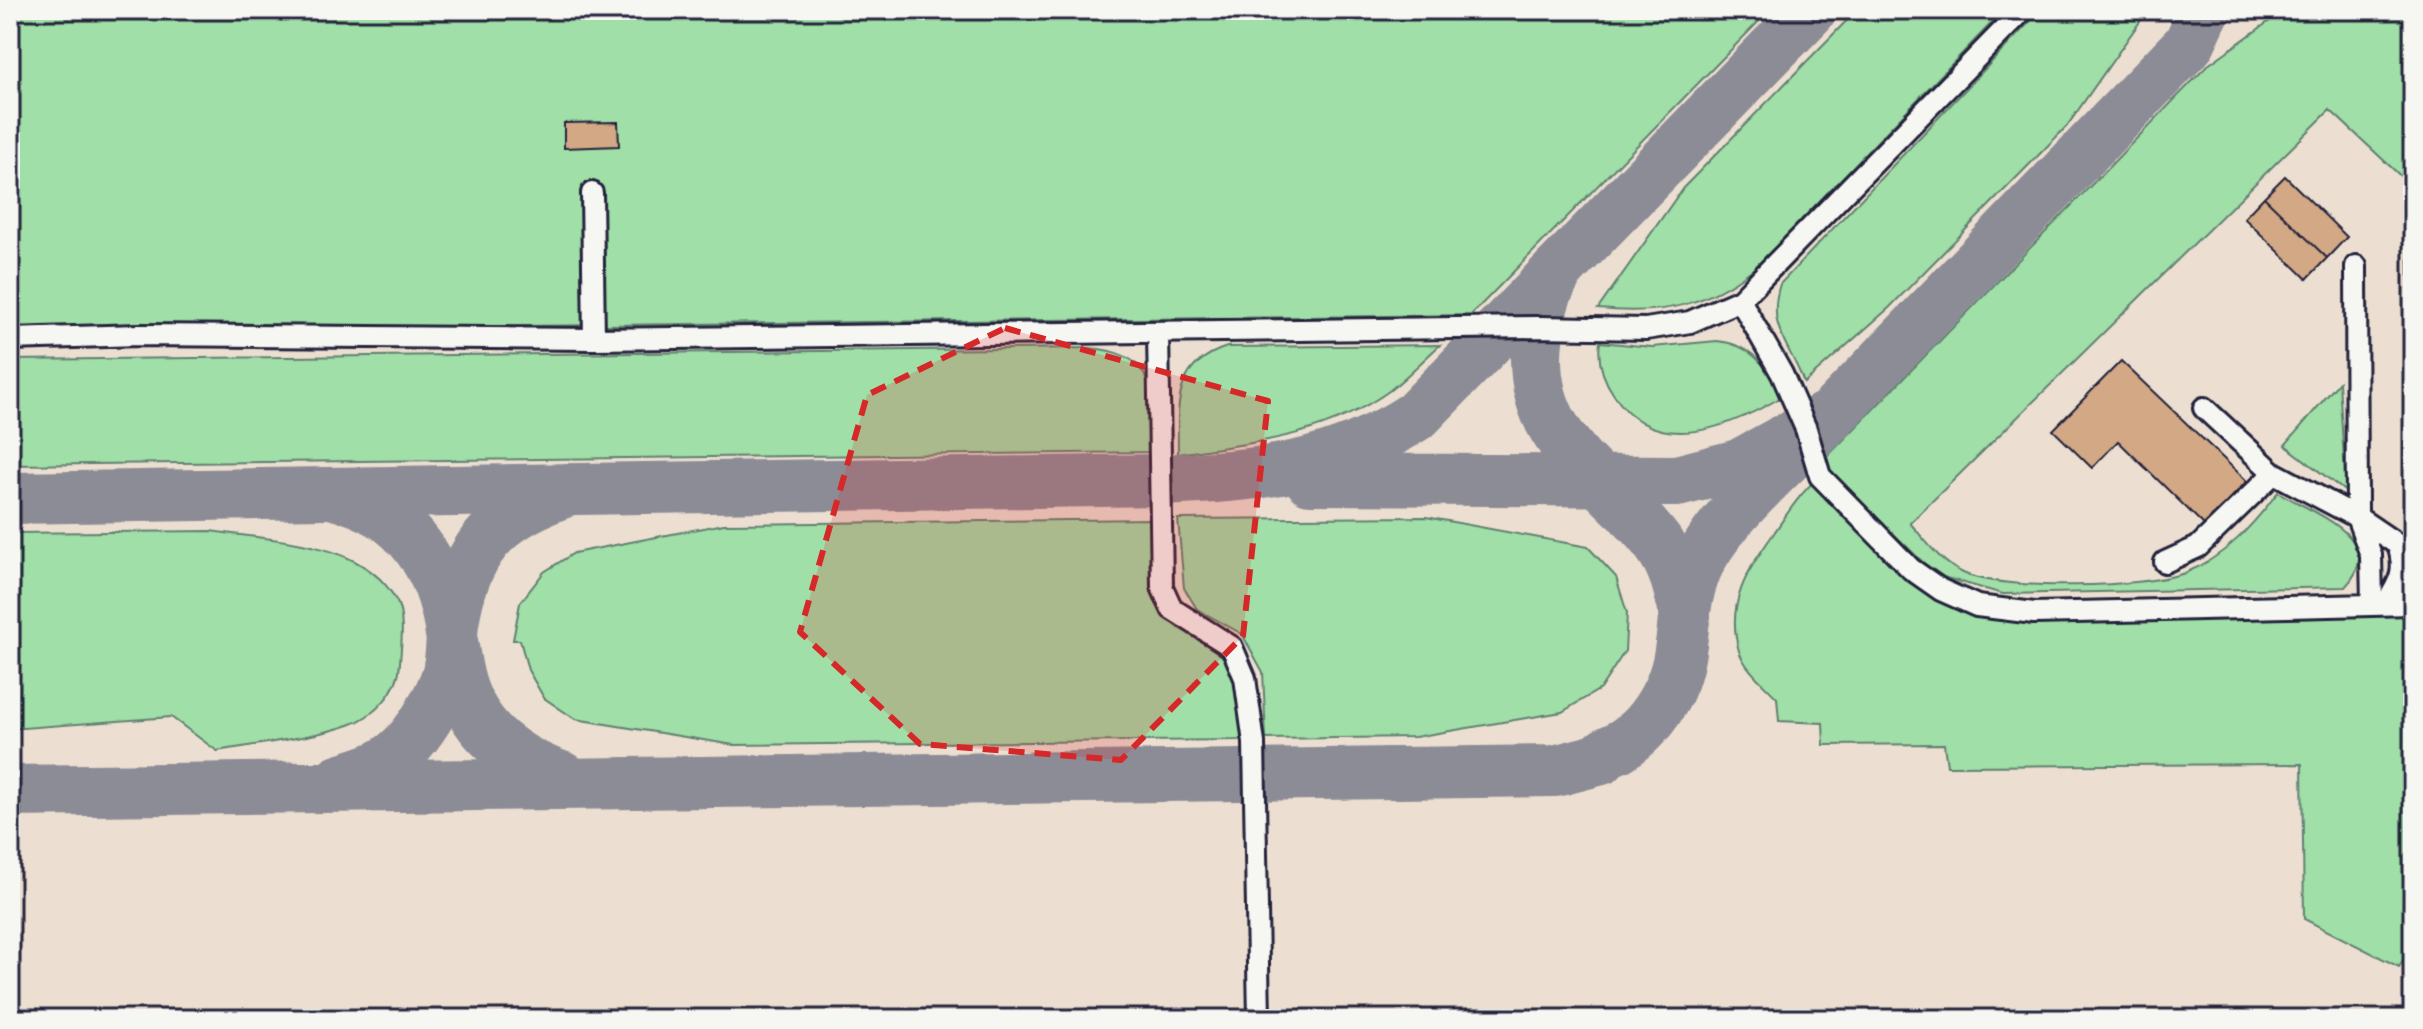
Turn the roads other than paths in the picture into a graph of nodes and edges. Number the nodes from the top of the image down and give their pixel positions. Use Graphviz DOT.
graph roads {
  1 [pos="2023,10"];
  2 [pos="592,193"];
  3 [pos="2356,266"];
  4 [pos="1740,300"];
  5 [pos="1158,332"];
  6 [pos="10,339"];
  7 [pos="594,339"];
  8 [pos="2204,408"];
  9 [pos="2274,473"];
  10 [pos="2357,517"];
  11 [pos="2406,550"];
  12 [pos="2165,562"];
  13 [pos="2380,603"];
  14 [pos="2413,604"];
  15 [pos="1259,1019"];
  1 -- 4 [label="lane"];
  2 -- 7 [label="lane"];
  3 -- 10 [label="lane"];
  4 -- 5 [label="lane"];
  4 -- 13 [label="lane"];
  5 -- 7 [label="lane"];
  5 -- 15 [label="lane"];
  6 -- 7 [label="lane"];
  8 -- 9 [label="lane"];
  9 -- 10 [label="lane"];
  9 -- 12 [label="lane"];
  10 -- 11 [label="lane"];
  10 -- 13 [label="lane"];
  11 -- 13 [label="lane"];
  13 -- 14 [label="lane"];
}
